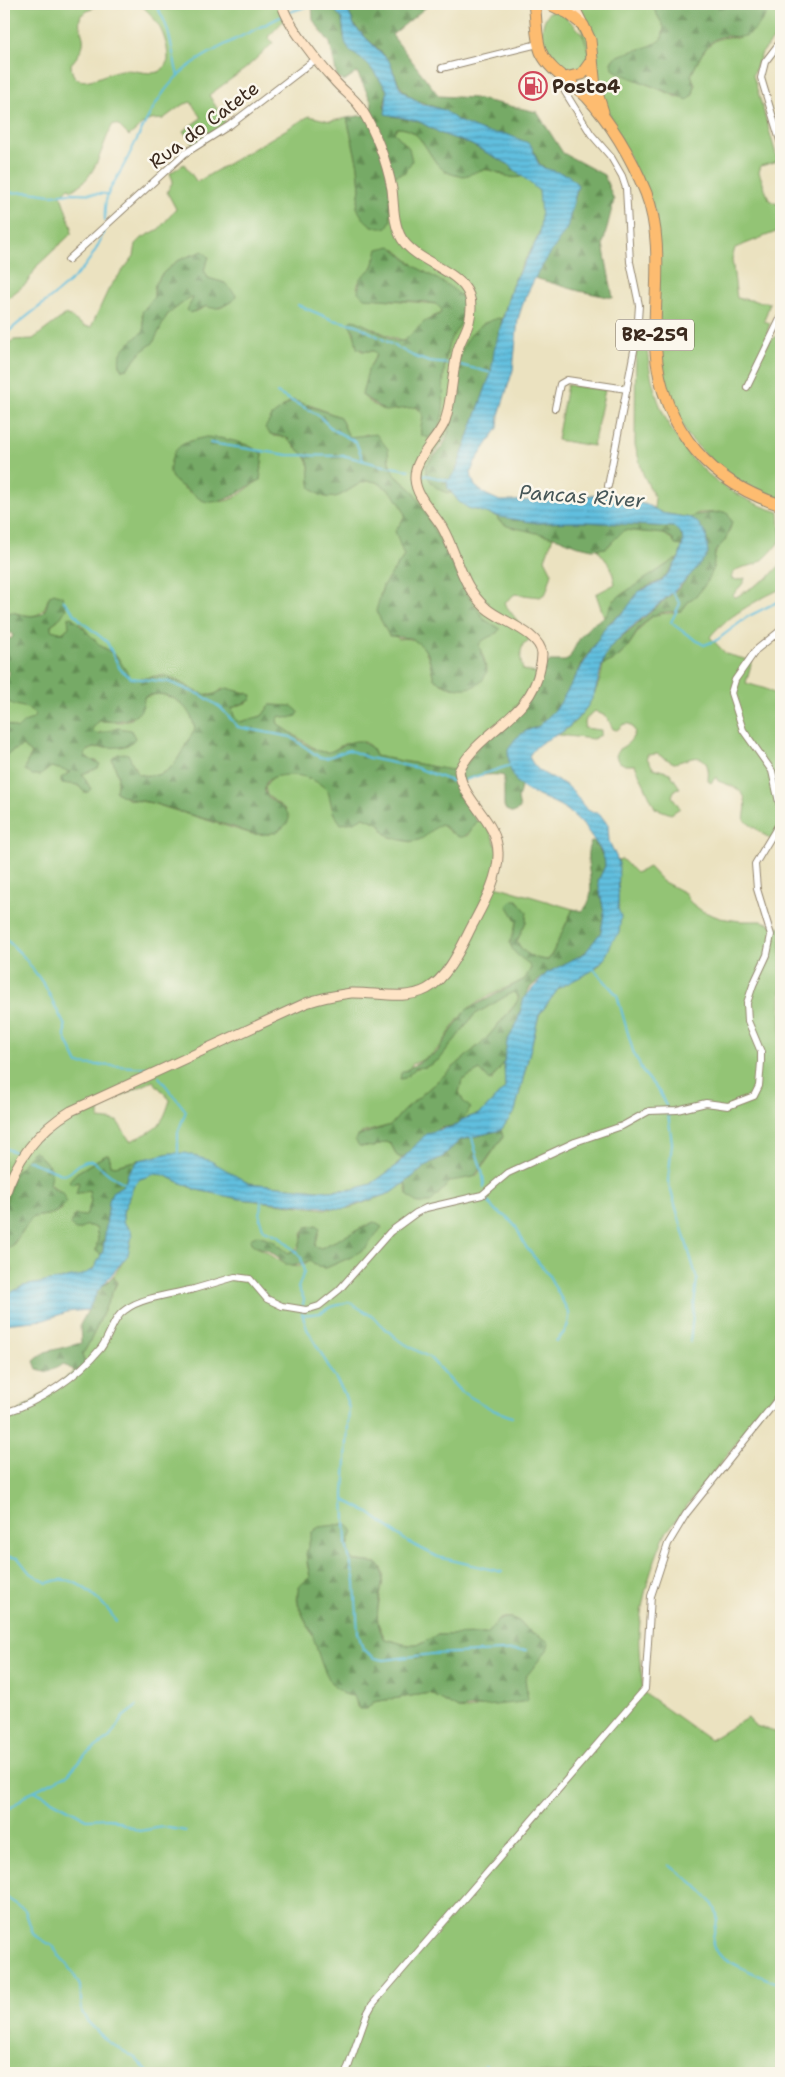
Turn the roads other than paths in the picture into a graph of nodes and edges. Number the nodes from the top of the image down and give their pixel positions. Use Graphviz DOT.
graph roads {
  1 [pos="282,4"];
  2 [pos="534,4"];
  3 [pos="554,5"];
  4 [pos="576,6"];
  5 [pos="583,25"];
  6 [pos="536,27"];
  7 [pos="781,41"];
  8 [pos="538,44"];
  9 [pos="316,59"];
  10 [pos="592,60"];
  11 [pos="442,68"];
  12 [pos="565,78"];
  13 [pos="781,116"];
  14 [pos="605,118"];
  15 [pos="776,123"];
  16 [pos="781,144"];
  17 [pos="68,260"];
  18 [pos="781,317"];
  19 [pos="747,387"];
  20 [pos="627,389"];
  21 [pos="555,408"];
  22 [pos="608,486"];
  23 [pos="781,505"];
  24 [pos="781,630"];
  25 [pos="4,1198"];
  26 [pos="781,1395"];
  27 [pos="4,1413"];
  28 [pos="346,2073"];
  1 -- 9 [label="street"];
  2 -- 6 [label="highway, BR-259"];
  3 -- 5 [label="highway"];
  3 -- 6 [label="highway"];
  4 -- 5 [label="street"];
  5 -- 10 [label="highway, BR-259"];
  6 -- 8 [label="highway, BR-259"];
  7 -- 15 [label="street"];
  8 -- 11 [label="street"];
  8 -- 12 [label="highway, BR-259"];
  9 -- 17 [label="street, Rua do Catete"];
  9 -- 25 [label="street"];
  10 -- 12 [label="highway"];
  10 -- 14 [label="highway, BR-259"];
  12 -- 14 [label="highway, BR-259"];
  12 -- 20 [label="street"];
  13 -- 15 [label="street"];
  14 -- 23 [label="highway, BR-259"];
  15 -- 16 [label="street"];
  18 -- 19 [label="street"];
  20 -- 21 [label="street"];
  20 -- 22 [label="street"];
  24 -- 27 [label="street"];
  26 -- 28 [label="street"];
}
